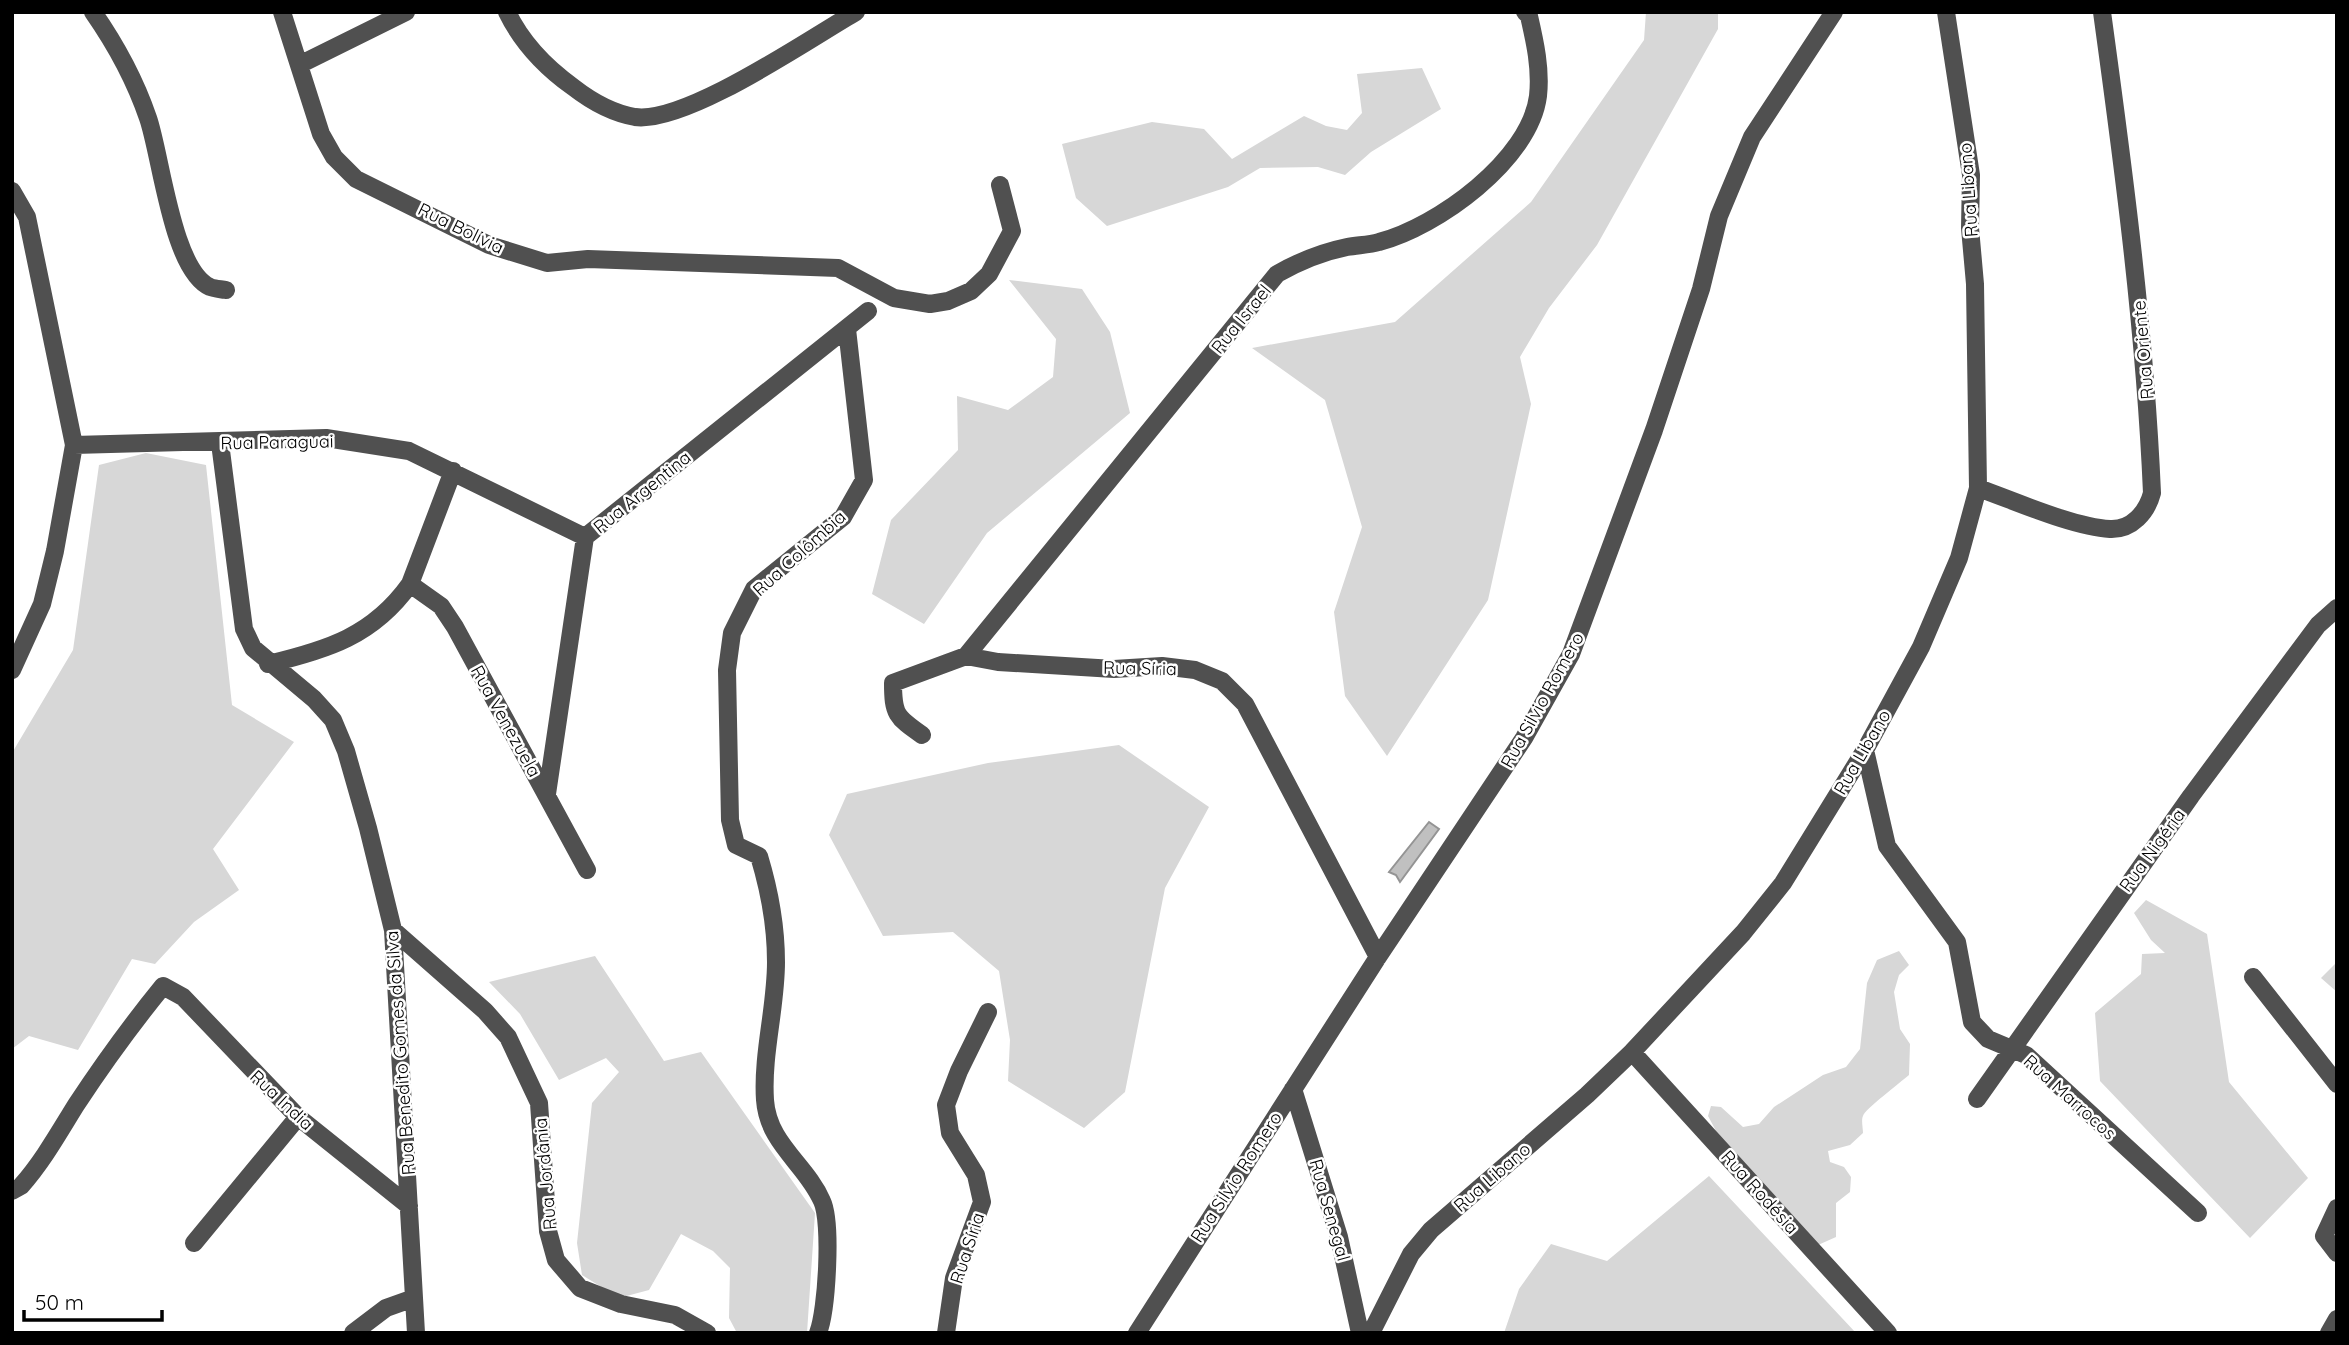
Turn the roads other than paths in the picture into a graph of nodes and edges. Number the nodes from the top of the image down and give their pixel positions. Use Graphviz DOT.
graph roads {
  1 [pos="93,12"];
  2 [pos="282,12"];
  3 [pos="405,12"];
  4 [pos="507,12"];
  5 [pos="520,12"];
  6 [pos="856,12"];
  7 [pos="1525,12"];
  8 [pos="1834,12"];
  9 [pos="1946,12"];
  10 [pos="2102,12"];
  11 [pos="517,33"];
  12 [pos="301,64"];
  13 [pos="1000,185"];
  14 [pos="12,191"];
  15 [pos="226,290"];
  16 [pos="868,312"];
  17 [pos="847,329"];
  18 [pos="220,443"];
  19 [pos="74,445"];
  20 [pos="453,471"];
  21 [pos="1978,488"];
  22 [pos="585,537"];
  23 [pos="410,584"];
  24 [pos="2337,608"];
  25 [pos="966,656"];
  26 [pos="268,664"];
  27 [pos="12,670"];
  28 [pos="922,735"];
  29 [pos="1865,750"];
  30 [pos="547,794"];
  31 [pos="587,870"];
  32 [pos="393,930"];
  33 [pos="1378,957"];
  34 [pos="2253,977"];
  35 [pos="988,1012"];
  36 [pos="2012,1047"];
  37 [pos="1632,1052"];
  38 [pos="2337,1084"];
  39 [pos="1293,1089"];
  40 [pos="1977,1099"];
  41 [pos="298,1117"];
  42 [pos="12,1191"];
  43 [pos="409,1206"];
  44 [pos="2337,1208"];
  45 [pos="2198,1213"];
  46 [pos="194,1243"];
  47 [pos="2337,1253"];
  48 [pos="414,1298"];
  49 [pos="2337,1319"];
  50 [pos="353,1333"];
  51 [pos="416,1333"];
  52 [pos="707,1333"];
  53 [pos="818,1333"];
  54 [pos="946,1333"];
  55 [pos="1137,1333"];
  56 [pos="1360,1333"];
  57 [pos="1371,1333"];
  58 [pos="1888,1333"];
  59 [pos="2329,1333"];
  1 -- 15 [label="street"];
  2 -- 12 [label="street, Rua Bolívia"];
  3 -- 12 [label="street"];
  4 -- 11 [label="street"];
  5 -- 11 [label="street"];
  6 -- 11 [label="street"];
  7 -- 25 [label="street, Rua Israel"];
  8 -- 33 [label="street, Rua Silvio Romero"];
  9 -- 21 [label="street, Rua Libano"];
  10 -- 21 [label="street, Rua Oriente"];
  12 -- 13 [label="street, Rua Bolívia"];
  14 -- 19 [label="street"];
  16 -- 17 [label="street, Rua Argentina"];
  17 -- 22 [label="street, Rua Argentina"];
  17 -- 53 [label="street, Rua Colômbia"];
  18 -- 19 [label="street, Rua Paraguai"];
  18 -- 20 [label="street, Rua Paraguai"];
  18 -- 26 [label="street, Rua Benedito Gomes da Silva"];
  19 -- 27 [label="street"];
  20 -- 22 [label="street, Rua Paraguai"];
  20 -- 23 [label="street"];
  21 -- 29 [label="street, Rua Libano"];
  22 -- 30 [label="street, Rua Argentina"];
  23 -- 26 [label="street"];
  23 -- 30 [label="street, Rua Venezuela"];
  24 -- 36 [label="street, Rua Nigéria"];
  25 -- 28 [label="street"];
  25 -- 33 [label="street, Rua Síria"];
  26 -- 32 [label="street, Rua Benedito Gomes da Silva"];
  29 -- 36 [label="street, Rua Marrocos"];
  29 -- 37 [label="street, Rua Libano"];
  30 -- 31 [label="street, Rua Venezuela"];
  32 -- 43 [label="street, Rua Benedito Gomes da Silva"];
  32 -- 52 [label="street, Rua Jordânia"];
  33 -- 39 [label="street, Rua Silvio Romero"];
  34 -- 38 [label="street"];
  35 -- 54 [label="street, Rua Síria"];
  36 -- 40 [label="street, Rua Nigéria"];
  36 -- 45 [label="street, Rua Marrocos"];
  37 -- 57 [label="street, Rua Libano"];
  37 -- 58 [label="street, Rua Rodésia"];
  39 -- 55 [label="street, Rua Silvio Romero"];
  39 -- 56 [label="street, Rua Senegal"];
  41 -- 42 [label="street, Rua India"];
  41 -- 43 [label="street, Rua India"];
  41 -- 46 [label="street"];
  43 -- 48 [label="street, Rua Benedito Gomes da Silva"];
  44 -- 47 [label="street"];
  48 -- 50 [label="street"];
  48 -- 51 [label="street, Rua Benedito Gomes da Silva"];
  49 -- 59 [label="street"];
}
